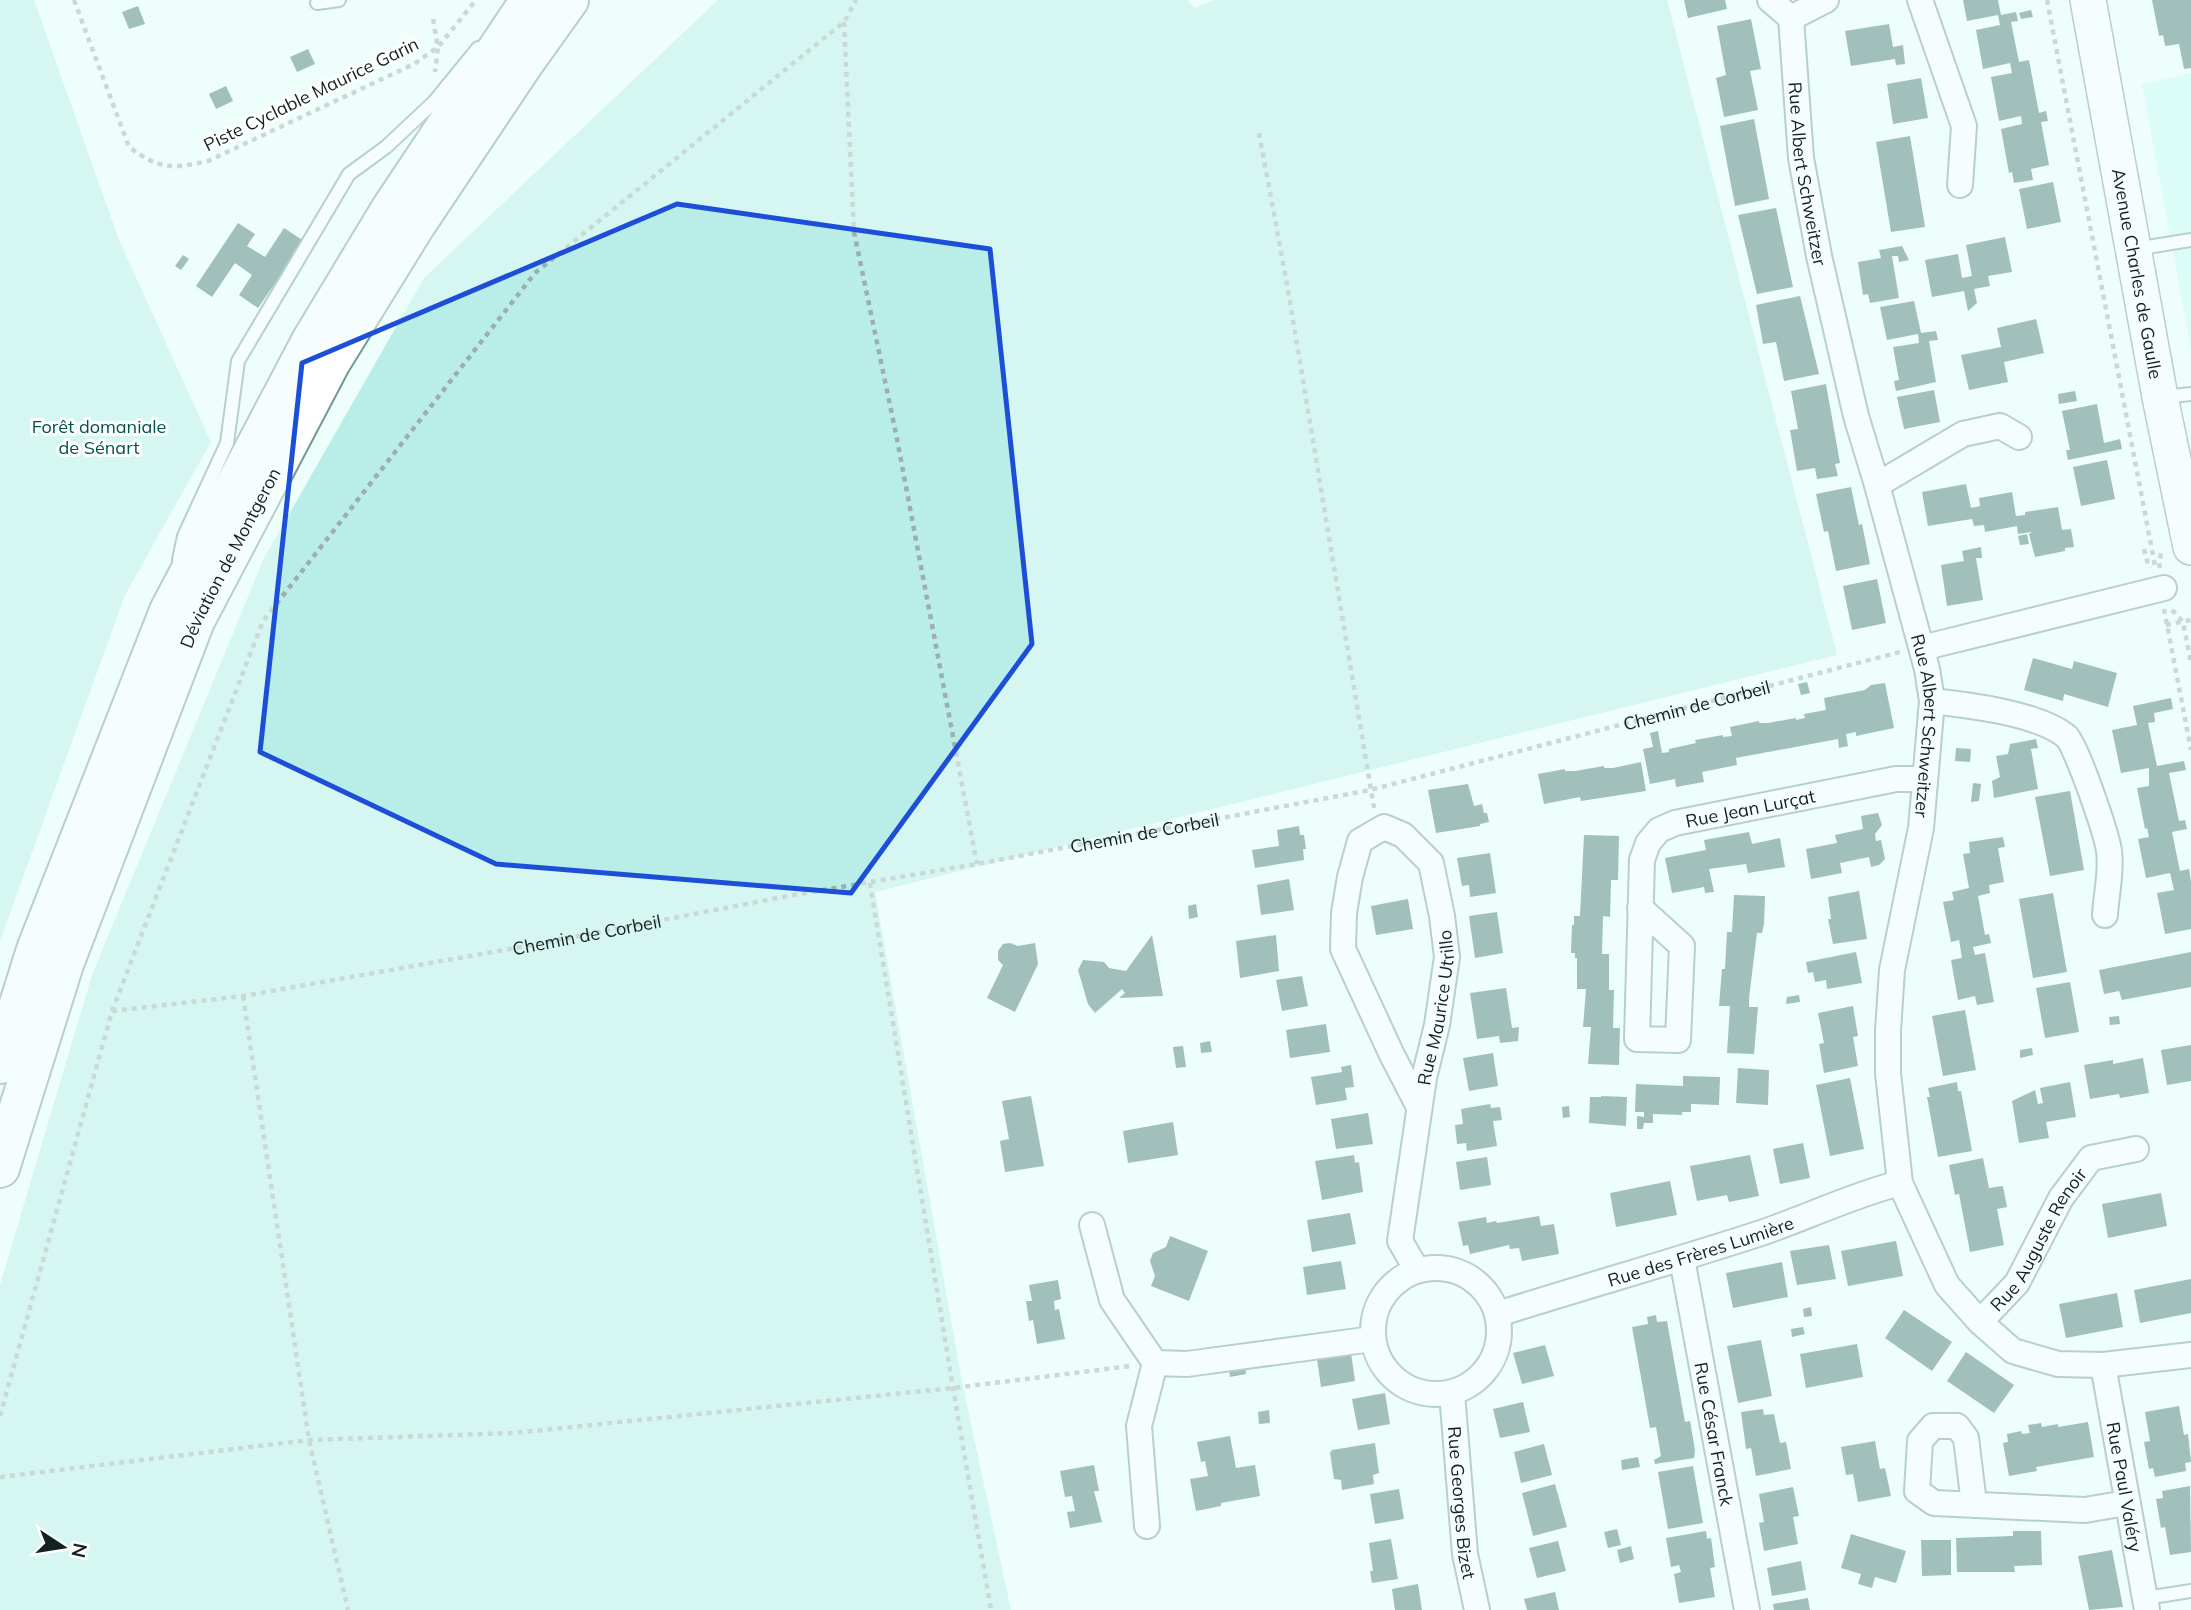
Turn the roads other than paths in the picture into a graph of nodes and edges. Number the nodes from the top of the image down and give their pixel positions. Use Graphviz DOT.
graph roads {
  1 [pos="339,0"];
  2 [pos="569,0"];
  3 [pos="1770,0"];
  4 [pos="1826,0"];
  5 [pos="1920,0"];
  6 [pos="2088,0"];
  7 [pos="317,3"];
  8 [pos="521,12"];
  9 [pos="1791,18"];
  10 [pos="1960,185"];
  11 [pos="2191,240"];
  12 [pos="2135,249"];
  13 [pos="2176,395"];
  14 [pos="2019,437"];
  15 [pos="1877,485"];
  16 [pos="2191,547"];
  17 [pos="2162,589"];
  18 [pos="169,611"];
  19 [pos="1922,648"];
  20 [pos="1932,701"];
  21 [pos="1924,779"];
  22 [pos="1640,908"];
  23 [pos="2105,915"];
  24 [pos="0,1065"];
  25 [pos="1419,1107"];
  26 [pos="2136,1149"];
  27 [pos="0,1168"];
  28 [pos="1900,1183"];
  29 [pos="1092,1225"];
  30 [pos="1682,1259"];
  31 [pos="1417,1270"];
  32 [pos="1498,1314"];
  33 [pos="1980,1322"];
  34 [pos="1373,1339"];
  35 [pos="2191,1355"];
  36 [pos="1155,1363"];
  37 [pos="2103,1365"];
  38 [pos="1452,1393"];
  39 [pos="2126,1503"];
  40 [pos="1974,1504"];
  41 [pos="1147,1526"];
  42 [pos="2191,1591"];
  43 [pos="2147,1604"];
  44 [pos="1477,1610"];
  45 [pos="1747,1610"];
  1 -- 7 [label="lane"];
  2 -- 27 [label="main road, Déviation de Montgeron"];
  3 -- 9 [label="street"];
  4 -- 9 [label="street"];
  5 -- 10 [label="street"];
  6 -- 12 [label="main road, Avenue Charles de Gaulle"];
  8 -- 18 [label="main road, Déviation de Montgeron"];
  8 -- 18 [label="lane"];
  9 -- 15 [label="street, Rue Albert Schweitzer"];
  11 -- 12 [label="lane"];
  12 -- 13 [label="main road, Avenue Charles de Gaulle"];
  13 -- 16 [label="main road, Avenue Charles de Gaulle"];
  14 -- 15 [label="street"];
  15 -- 19 [label="street, Rue Albert Schweitzer"];
  17 -- 19 [label="street"];
  18 -- 24 [label="main road, Déviation de Montgeron"];
  19 -- 20 [label="street, Rue Albert Schweitzer"];
  20 -- 21 [label="street, Rue Albert Schweitzer"];
  20 -- 23 [label="street"];
  21 -- 22 [label="street, Rue Jean Lurçat"];
  21 -- 28 [label="street, Rue Albert Schweitzer"];
  22 -- 22 [label="street, Rue Jean Lurçat"];
  25 -- 25 [label="street, Rue Maurice Utrillo"];
  25 -- 31 [label="street, Rue Maurice Utrillo"];
  26 -- 33 [label="street, Rue Auguste Renoir"];
  28 -- 30 [label="street, Rue des Frères Lumière"];
  28 -- 33 [label="street, Rue Albert Schweitzer"];
  29 -- 36 [label="street"];
  30 -- 32 [label="street, Rue des Frères Lumière"];
  30 -- 45 [label="street, Rue César Franck"];
  31 -- 32 [label="street"];
  31 -- 34 [label="street"];
  32 -- 38 [label="street"];
  33 -- 37 [label="street, Rue Albert Schweitzer"];
  34 -- 36 [label="street"];
  34 -- 38 [label="street"];
  35 -- 37 [label="street, Rue Albert Schweitzer"];
  36 -- 41 [label="street"];
  37 -- 39 [label="street, Rue Paul Valéry"];
  38 -- 44 [label="street, Rue Georges Bizet"];
  39 -- 40 [label="street"];
  39 -- 43 [label="street, Rue Paul Valéry"];
  42 -- 43 [label="lane"];
}
